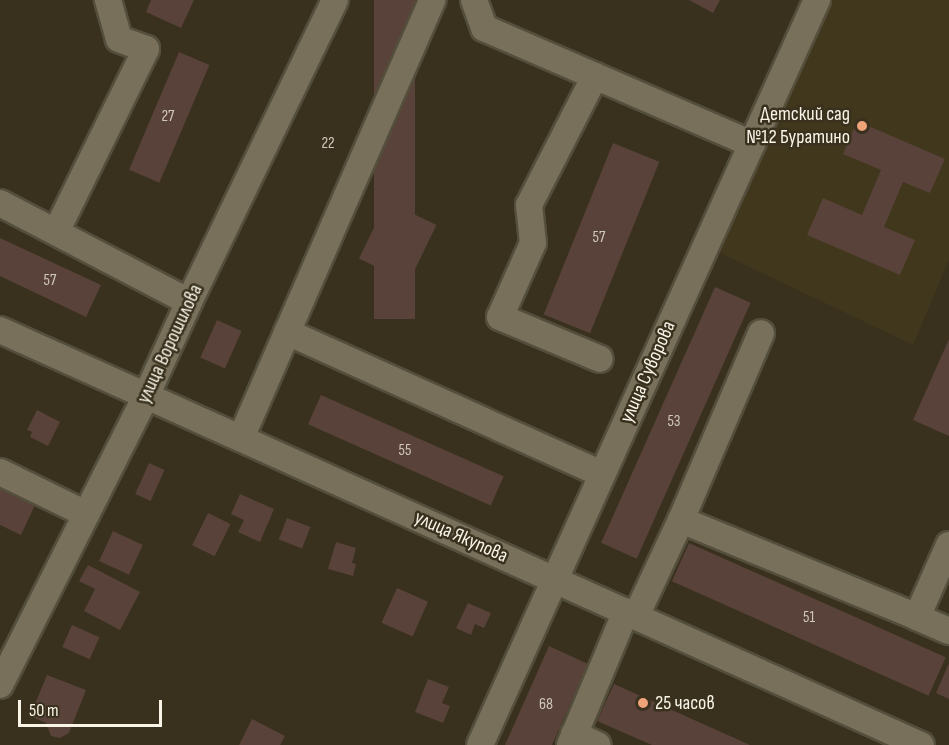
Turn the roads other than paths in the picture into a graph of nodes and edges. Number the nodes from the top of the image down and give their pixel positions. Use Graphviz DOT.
graph roads {
  1 [pos="108,0"];
  2 [pos="335,0"];
  3 [pos="432,0"];
  4 [pos="474,0"];
  5 [pos="817,0"];
  6 [pos="595,76"];
  7 [pos="752,144"];
  8 [pos="0,203"];
  9 [pos="56,232"];
  10 [pos="189,302"];
  11 [pos="0,330"];
  12 [pos="287,332"];
  13 [pos="761,333"];
  14 [pos="600,359"];
  15 [pos="147,396"];
  16 [pos="241,438"];
  17 [pos="0,472"];
  18 [pos="602,474"];
  19 [pos="86,514"];
  20 [pos="681,520"];
  21 [pos="949,545"];
  22 [pos="554,579"];
  23 [pos="631,614"];
  24 [pos="917,617"];
  25 [pos="949,631"];
  26 [pos="0,685"];
  27 [pos="572,740"];
  28 [pos="480,745"];
  29 [pos="598,745"];
  30 [pos="921,745"];
  1 -- 9 [label="street"];
  2 -- 10 [label="street, улица Ворошилова"];
  3 -- 12 [label="street"];
  4 -- 6 [label="street"];
  5 -- 7 [label="street, улица Суворова"];
  6 -- 7 [label="street"];
  6 -- 14 [label="street"];
  7 -- 18 [label="street, улица Суворова"];
  8 -- 9 [label="street"];
  9 -- 10 [label="street"];
  10 -- 15 [label="street, улица Ворошилова"];
  11 -- 15 [label="street, улица Якупова"];
  12 -- 16 [label="street"];
  12 -- 18 [label="street"];
  13 -- 20 [label="street"];
  15 -- 16 [label="street, улица Якупова"];
  15 -- 19 [label="street, улица Ворошилова"];
  16 -- 22 [label="street, улица Якупова"];
  17 -- 19 [label="street"];
  18 -- 22 [label="street, улица Суворова"];
  19 -- 26 [label="street, улица Ворошилова"];
  20 -- 23 [label="street"];
  20 -- 24 [label="street"];
  21 -- 24 [label="street"];
  22 -- 23 [label="street, улица Якупова"];
  22 -- 28 [label="street, улица Суворова"];
  23 -- 27 [label="street"];
  23 -- 30 [label="street, улица Якупова"];
  24 -- 25 [label="street"];
  27 -- 29 [label="street"];
}
